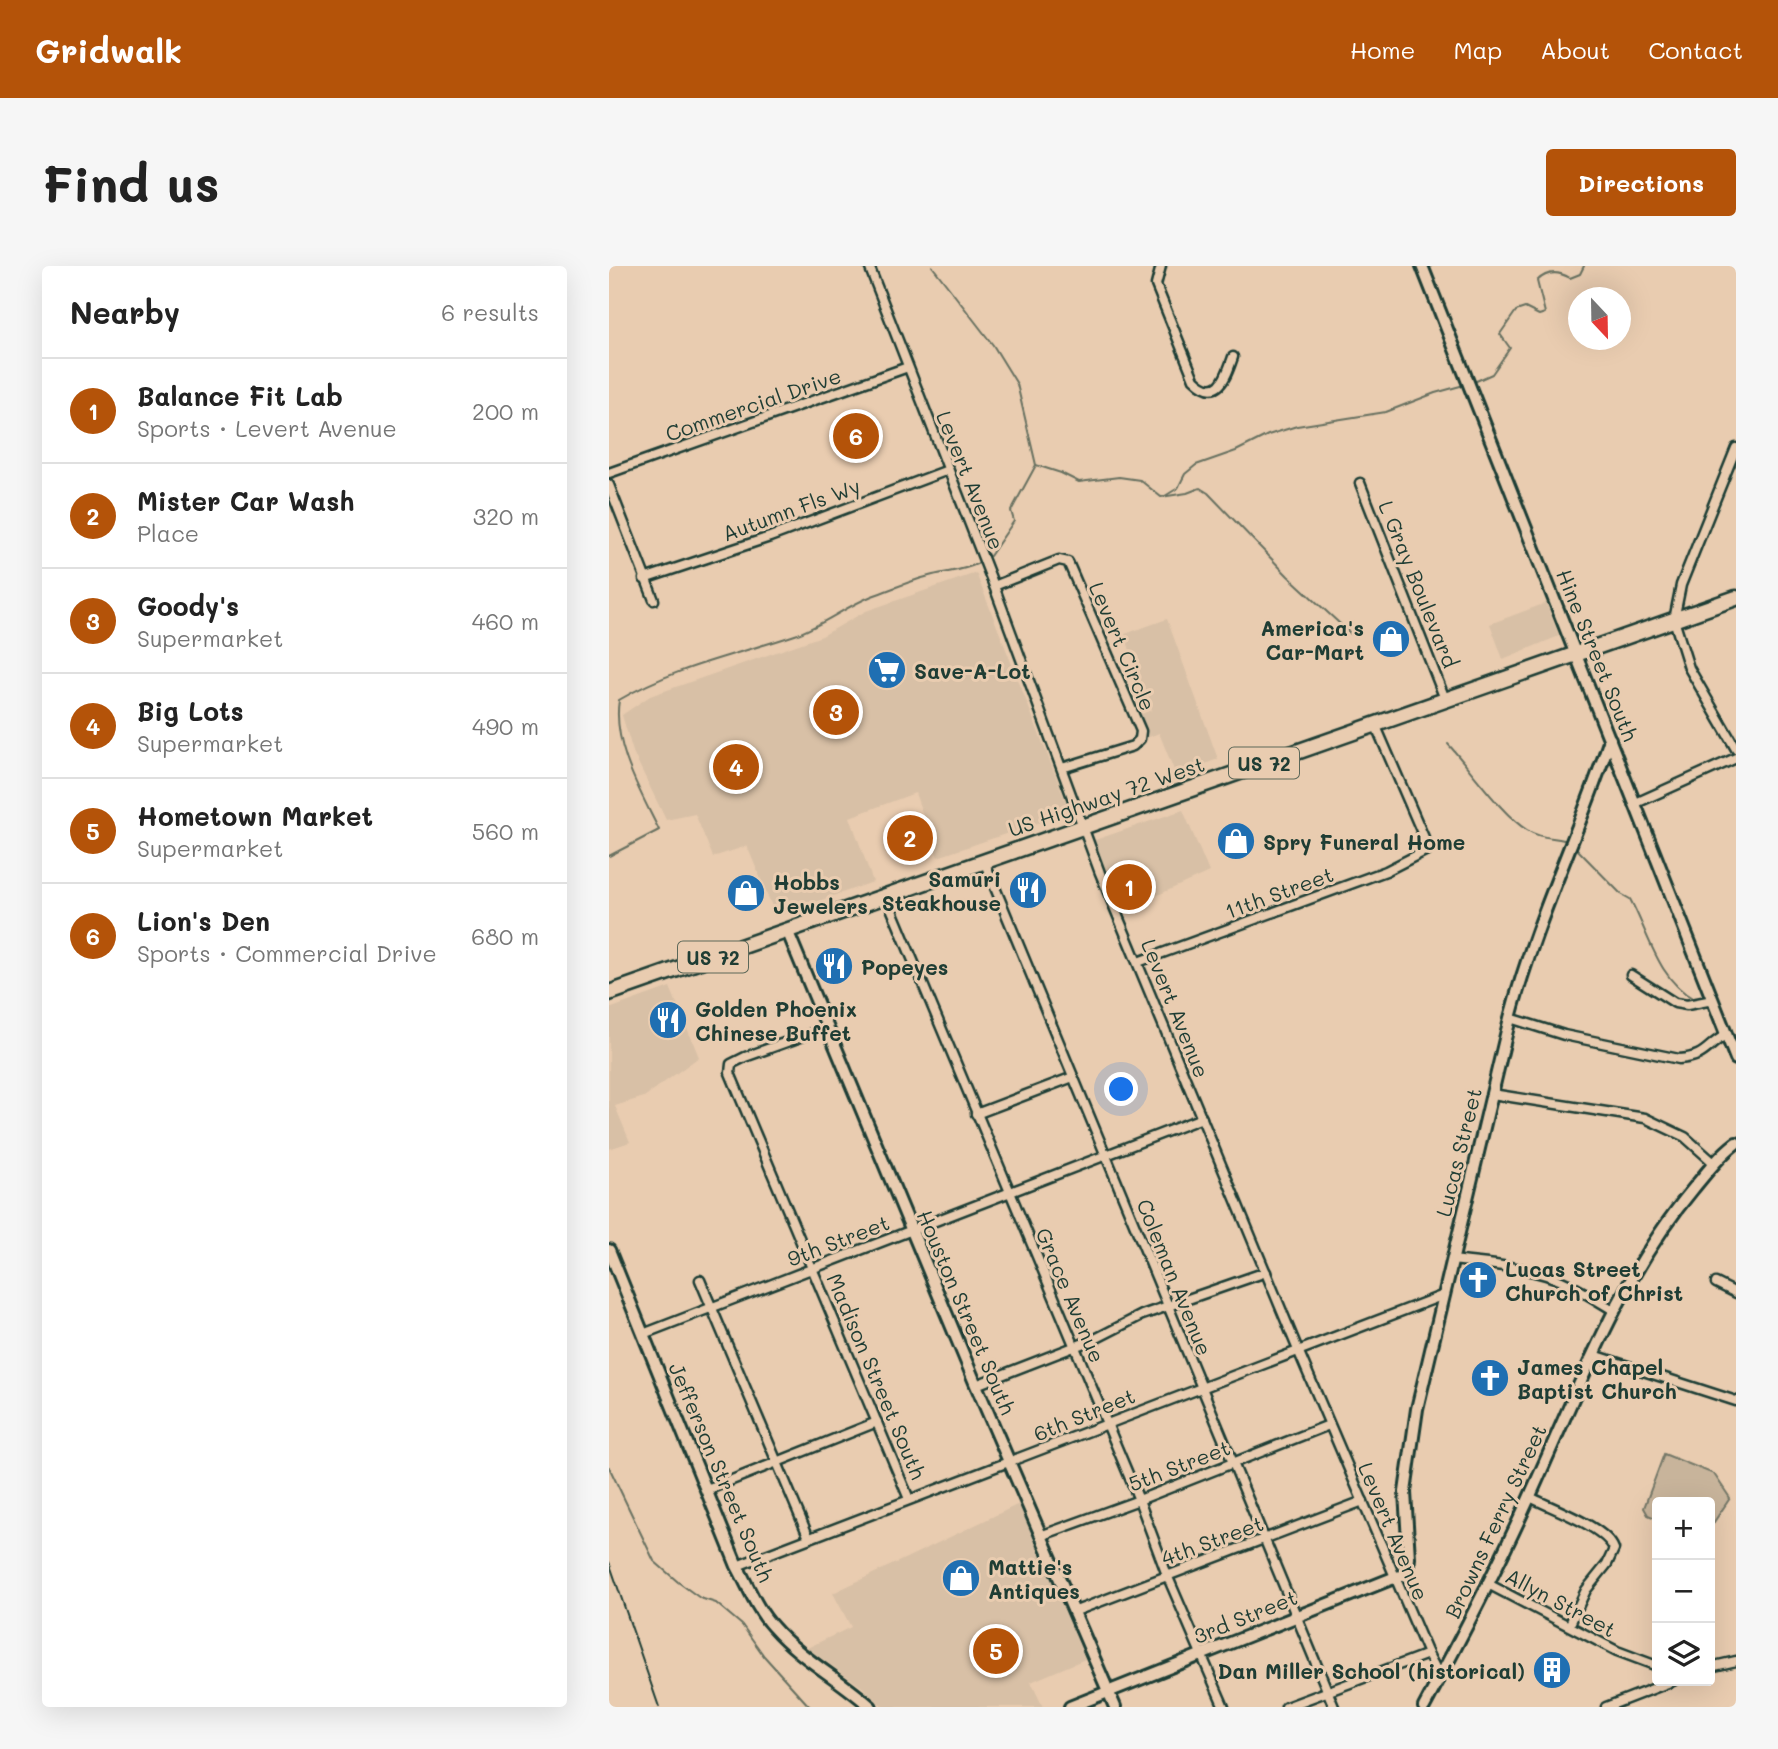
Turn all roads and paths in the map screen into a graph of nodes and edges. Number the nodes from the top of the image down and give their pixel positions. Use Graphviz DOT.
graph roads {
  1 [pos="869,266"];
  2 [pos="1161,266"];
  3 [pos="1422,266"];
  4 [pos="1233,357"];
  5 [pos="908,367"];
  6 [pos="1736,448"];
  7 [pos="948,470"];
  8 [pos="609,473"];
  9 [pos="1360,483"];
  10 [pos="609,485"];
  11 [pos="644,579"];
  12 [pos="994,586"];
  13 [pos="1736,598"];
  14 [pos="654,600"];
  15 [pos="1674,620"];
  16 [pos="1577,654"];
  17 [pos="1445,699"];
  18 [pos="1375,724"];
  19 [pos="1610,739"];
  20 [pos="1736,749"];
  21 [pos="1736,758"];
  22 [pos="1062,768"];
  23 [pos="1636,803"];
  24 [pos="1083,826"];
  25 [pos="984,861"];
  26 [pos="886,896"];
  27 [pos="787,930"];
  28 [pos="1138,962"];
  29 [pos="1631,975"];
  30 [pos="609,993"];
  31 [pos="1713,1000"];
  32 [pos="1510,1018"];
  33 [pos="826,1028"];
  34 [pos="1727,1035"];
  35 [pos="1736,1059"];
  36 [pos="1073,1077"];
  37 [pos="1492,1094"];
  38 [pos="976,1114"];
  39 [pos="1202,1118"];
  40 [pos="1736,1143"];
  41 [pos="1106,1155"];
  42 [pos="1714,1163"];
  43 [pos="1008,1192"];
  44 [pos="912,1230"];
  45 [pos="609,1250"];
  46 [pos="1453,1260"];
  47 [pos="813,1268"];
  48 [pos="1266,1272"];
  49 [pos="700,1280"];
  50 [pos="1716,1283"];
  51 [pos="1736,1293"];
  52 [pos="1444,1295"];
  53 [pos="1168,1307"];
  54 [pos="713,1308"];
  55 [pos="1615,1311"];
  56 [pos="643,1334"];
  57 [pos="1074,1347"];
  58 [pos="1298,1350"];
  59 [pos="1594,1355"];
  60 [pos="976,1385"];
  61 [pos="1201,1387"];
  62 [pos="1736,1401"];
  63 [pos="877,1422"];
  64 [pos="1106,1423"];
  65 [pos="1329,1424"];
  66 [pos="776,1461"];
  67 [pos="1009,1463"];
  68 [pos="1233,1463"];
  69 [pos="707,1490"];
  70 [pos="1530,1497"];
  71 [pos="909,1499"];
  72 [pos="1139,1500"];
  73 [pos="1363,1502"];
  74 [pos="1040,1536"];
  75 [pos="809,1538"];
  76 [pos="1265,1540"];
  77 [pos="737,1566"];
  78 [pos="1167,1575"];
  79 [pos="1396,1577"];
  80 [pos="1488,1584"];
  81 [pos="1073,1612"];
  82 [pos="1297,1616"];
  83 [pos="1570,1625"];
  84 [pos="1202,1653"];
  85 [pos="1428,1654"];
  86 [pos="1736,1661"];
  87 [pos="1652,1664"];
  88 [pos="1715,1666"];
  89 [pos="1440,1677"];
  90 [pos="1660,1686"];
  91 [pos="1108,1691"];
  92 [pos="1328,1693"];
  93 [pos="1428,1704"];
  94 [pos="871,1707"];
  95 [pos="1070,1707"];
  96 [pos="1115,1707"];
  97 [pos="1224,1707"];
  98 [pos="1286,1707"];
  99 [pos="1334,1707"];
  100 [pos="1605,1707"];
  1 -- 5 [label="street, Levert Avenue"];
  2 -- 4 [label="street"];
  3 -- 16 [label="street, Hine Street South"];
  5 -- 7 [label="street, Levert Avenue"];
  5 -- 8 [label="street, Commercial Drive"];
  6 -- 15 [label="street"];
  7 -- 11 [label="street, Autumn Fls Wy"];
  7 -- 12 [label="street, Levert Avenue"];
  9 -- 17 [label="street, L Gray Boulevard"];
  10 -- 11 [label="street"];
  11 -- 14 [label="street"];
  12 -- 22 [label="street, Levert Avenue"];
  12 -- 22 [label="street, Levert Circle"];
  13 -- 15 [label="highway, US Highway 72 West / US 72"];
  15 -- 16 [label="highway, US Highway 72 West / US 72"];
  15 -- 20 [label="street"];
  16 -- 17 [label="highway, US Highway 72 West / US 72"];
  16 -- 19 [label="street, Hine Street South"];
  17 -- 18 [label="highway, US Highway 72 West / US 72"];
  18 -- 24 [label="highway, US Highway 72 West / US 72"];
  18 -- 28 [label="street, 11th Street"];
  19 -- 23 [label="street, Hine Street South"];
  19 -- 32 [label="street, Lucas Street"];
  21 -- 23 [label="street"];
  22 -- 24 [label="street, Levert Avenue"];
  23 -- 31 [label="street, Hine Street South"];
  24 -- 25 [label="highway, US Highway 72 West / US 72"];
  24 -- 28 [label="street, Levert Avenue"];
  25 -- 26 [label="highway, US Highway 72 West / US 72"];
  25 -- 36 [label="street, Coleman Avenue"];
  26 -- 27 [label="highway, US Highway 72 West / US 72"];
  26 -- 38 [label="street, Grace Avenue"];
  27 -- 30 [label="highway, US Highway 72 West / US 72"];
  27 -- 33 [label="street, Houston Street South"];
  28 -- 39 [label="street, Levert Avenue"];
  29 -- 31 [label="street"];
  31 -- 34 [label="street, Hine Street South"];
  32 -- 34 [label="street"];
  32 -- 37 [label="street, Lucas Street"];
  33 -- 44 [label="street, Houston Street South"];
  33 -- 47 [label="street, Madison Street South"];
  34 -- 35 [label="street, Hine Street South"];
  36 -- 38 [label="street"];
  36 -- 41 [label="street, Coleman Avenue"];
  37 -- 42 [label="street"];
  37 -- 46 [label="street, Lucas Street"];
  38 -- 43 [label="street, Grace Avenue"];
  39 -- 41 [label="street, 9th Street"];
  39 -- 48 [label="street, Levert Avenue"];
  40 -- 42 [label="street, Browns Ferry Street"];
  41 -- 43 [label="street, 9th Street"];
  41 -- 53 [label="street, Coleman Avenue"];
  42 -- 55 [label="street, Browns Ferry Street"];
  43 -- 44 [label="street, 9th Street"];
  43 -- 57 [label="street, Grace Avenue"];
  44 -- 47 [label="street, 9th Street"];
  44 -- 60 [label="street, Houston Street South"];
  45 -- 56 [label="street, Jefferson Street South"];
  46 -- 52 [label="street, Lucas Street"];
  46 -- 55 [label="street"];
  47 -- 54 [label="street, 9th Street"];
  47 -- 63 [label="street, Madison Street South"];
  48 -- 53 [label="street"];
  48 -- 58 [label="street, Levert Avenue"];
  49 -- 54 [label="street"];
  50 -- 51 [label="street"];
  52 -- 58 [label="street, 6th Street"];
  52 -- 79 [label="street, Lucas Street"];
  53 -- 57 [label="street"];
  53 -- 61 [label="street, Coleman Avenue"];
  54 -- 56 [label="street, 9th Street"];
  54 -- 66 [label="street"];
  55 -- 59 [label="street, Browns Ferry Street"];
  56 -- 69 [label="street, Jefferson Street South"];
  57 -- 60 [label="street"];
  57 -- 64 [label="street, Grace Avenue"];
  58 -- 61 [label="street, 6th Street"];
  58 -- 65 [label="street, Levert Avenue"];
  59 -- 62 [label="street"];
  59 -- 70 [label="street, Browns Ferry Street"];
  60 -- 67 [label="street, Houston Street South"];
  61 -- 64 [label="street, 6th Street"];
  61 -- 68 [label="street, Coleman Avenue"];
  63 -- 66 [label="street"];
  63 -- 71 [label="street, Madison Street South"];
  64 -- 67 [label="street, 6th Street"];
  64 -- 72 [label="street, Grace Avenue"];
  65 -- 68 [label="street, 5th Street"];
  65 -- 73 [label="street, Levert Avenue"];
  66 -- 69 [label="street"];
  66 -- 75 [label="street"];
  67 -- 71 [label="street, 6th Street"];
  67 -- 74 [label="street, Houston Street South"];
  68 -- 72 [label="street, 5th Street"];
  68 -- 76 [label="street, Coleman Avenue"];
  69 -- 77 [label="street, Jefferson Street South"];
  70 -- 80 [label="street, Browns Ferry Street"];
  70 -- 83 [label="street"];
  71 -- 75 [label="street, 6th Street"];
  72 -- 74 [label="street, 5th Street"];
  72 -- 78 [label="street, Grace Avenue"];
  73 -- 76 [label="street, 4th Street"];
  73 -- 79 [label="street, Levert Avenue"];
  74 -- 81 [label="street, Houston Street South"];
  75 -- 77 [label="street, 6th Street"];
  76 -- 78 [label="street, 4th Street"];
  76 -- 82 [label="street, Coleman Avenue"];
  77 -- 94 [label="street, Jefferson Street South"];
  78 -- 81 [label="street, 4th Street"];
  78 -- 84 [label="street, Grace Avenue"];
  79 -- 82 [label="street, 3rd Street"];
  79 -- 85 [label="street, Levert Avenue"];
  80 -- 83 [label="street, Allyn Street"];
  80 -- 89 [label="street, Browns Ferry Street"];
  81 -- 91 [label="street, Houston Street South"];
  82 -- 84 [label="street, 3rd Street"];
  82 -- 92 [label="street, Coleman Avenue"];
  83 -- 87 [label="street, Allyn Street"];
  84 -- 91 [label="street, 3rd Street"];
  84 -- 97 [label="street, Grace Avenue"];
  85 -- 89 [label="street, Levert Avenue"];
  85 -- 92 [label="street"];
  86 -- 88 [label="street"];
  89 -- 93 [label="street, Browns Ferry Street"];
  90 -- 100 [label="street"];
  91 -- 95 [label="street, 3rd Street"];
  91 -- 96 [label="street, Houston Street South"];
  92 -- 98 [label="street"];
  92 -- 99 [label="street, Coleman Avenue"];
}
